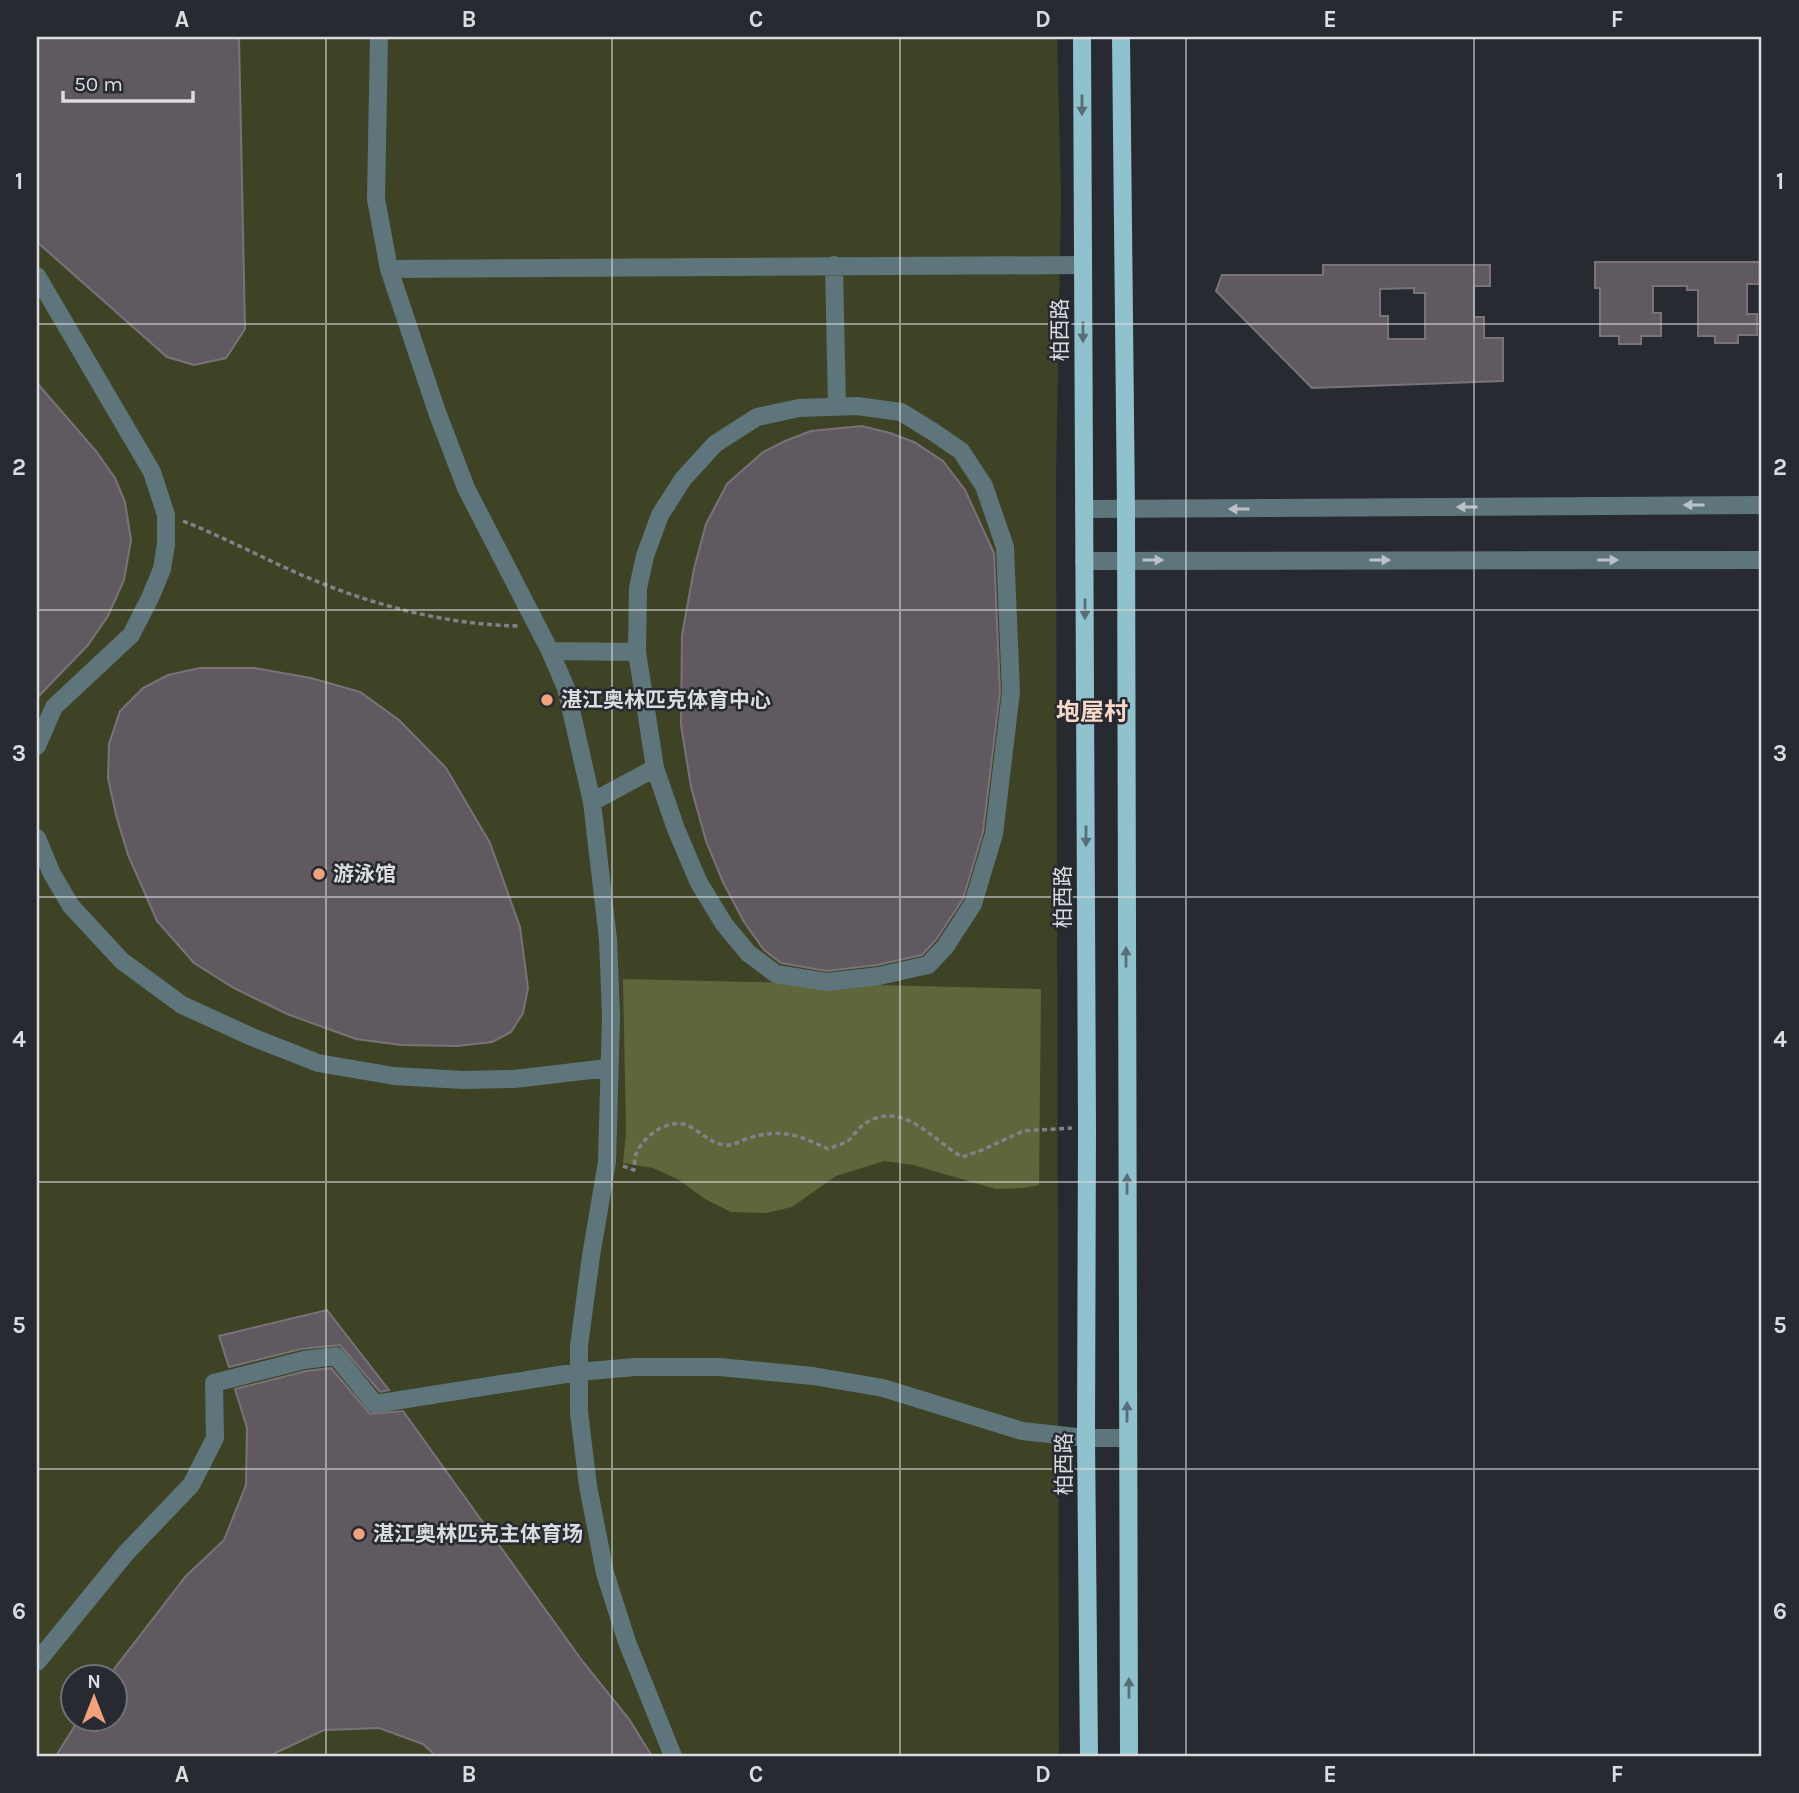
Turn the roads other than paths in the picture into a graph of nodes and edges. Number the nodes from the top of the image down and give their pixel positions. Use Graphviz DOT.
graph roads {
  1 [pos="379,37"];
  2 [pos="1082,37"];
  3 [pos="1121,37"];
  4 [pos="834,265"];
  5 [pos="1083,265"];
  6 [pos="388,269"];
  7 [pos="37,276"];
  8 [pos="837,407"];
  9 [pos="1762,505"];
  10 [pos="1084,509"];
  11 [pos="1126,509"];
  12 [pos="1762,559"];
  13 [pos="1084,561"];
  14 [pos="1126,561"];
  15 [pos="551,651"];
  16 [pos="637,652"];
  17 [pos="37,746"];
  18 [pos="655,768"];
  19 [pos="592,802"];
  20 [pos="37,838"];
  21 [pos="608,1068"];
  22 [pos="578,1372"];
  23 [pos="1086,1438"];
  24 [pos="1128,1438"];
  25 [pos="37,1662"];
  26 [pos="673,1756"];
  27 [pos="1090,1756"];
  28 [pos="1129,1756"];
  1 -- 6 [label="street"];
  2 -- 5 [label="main road, 柏西路, one-way"];
  3 -- 11 [label="main road"];
  4 -- 5 [label="street"];
  4 -- 6 [label="street"];
  4 -- 8 [label="street"];
  5 -- 10 [label="main road, 柏西路, one-way"];
  6 -- 15 [label="street"];
  7 -- 17 [label="street"];
  8 -- 16 [label="street"];
  8 -- 18 [label="street"];
  9 -- 11 [label="street, one-way"];
  10 -- 11 [label="street"];
  10 -- 13 [label="main road, 柏西路"];
  11 -- 14 [label="main road"];
  14 -- 12 [label="street, one-way"];
  13 -- 14 [label="street"];
  13 -- 23 [label="main road, 柏西路, one-way"];
  24 -- 14 [label="main road, one-way"];
  15 -- 16 [label="street"];
  15 -- 19 [label="street"];
  16 -- 18 [label="street"];
  18 -- 19 [label="street"];
  19 -- 21 [label="street"];
  20 -- 21 [label="street"];
  21 -- 22 [label="street"];
  22 -- 23 [label="street"];
  22 -- 25 [label="street"];
  22 -- 26 [label="street"];
  23 -- 24 [label="street"];
  23 -- 27 [label="main road, 柏西路"];
  28 -- 24 [label="main road, one-way"];
}
